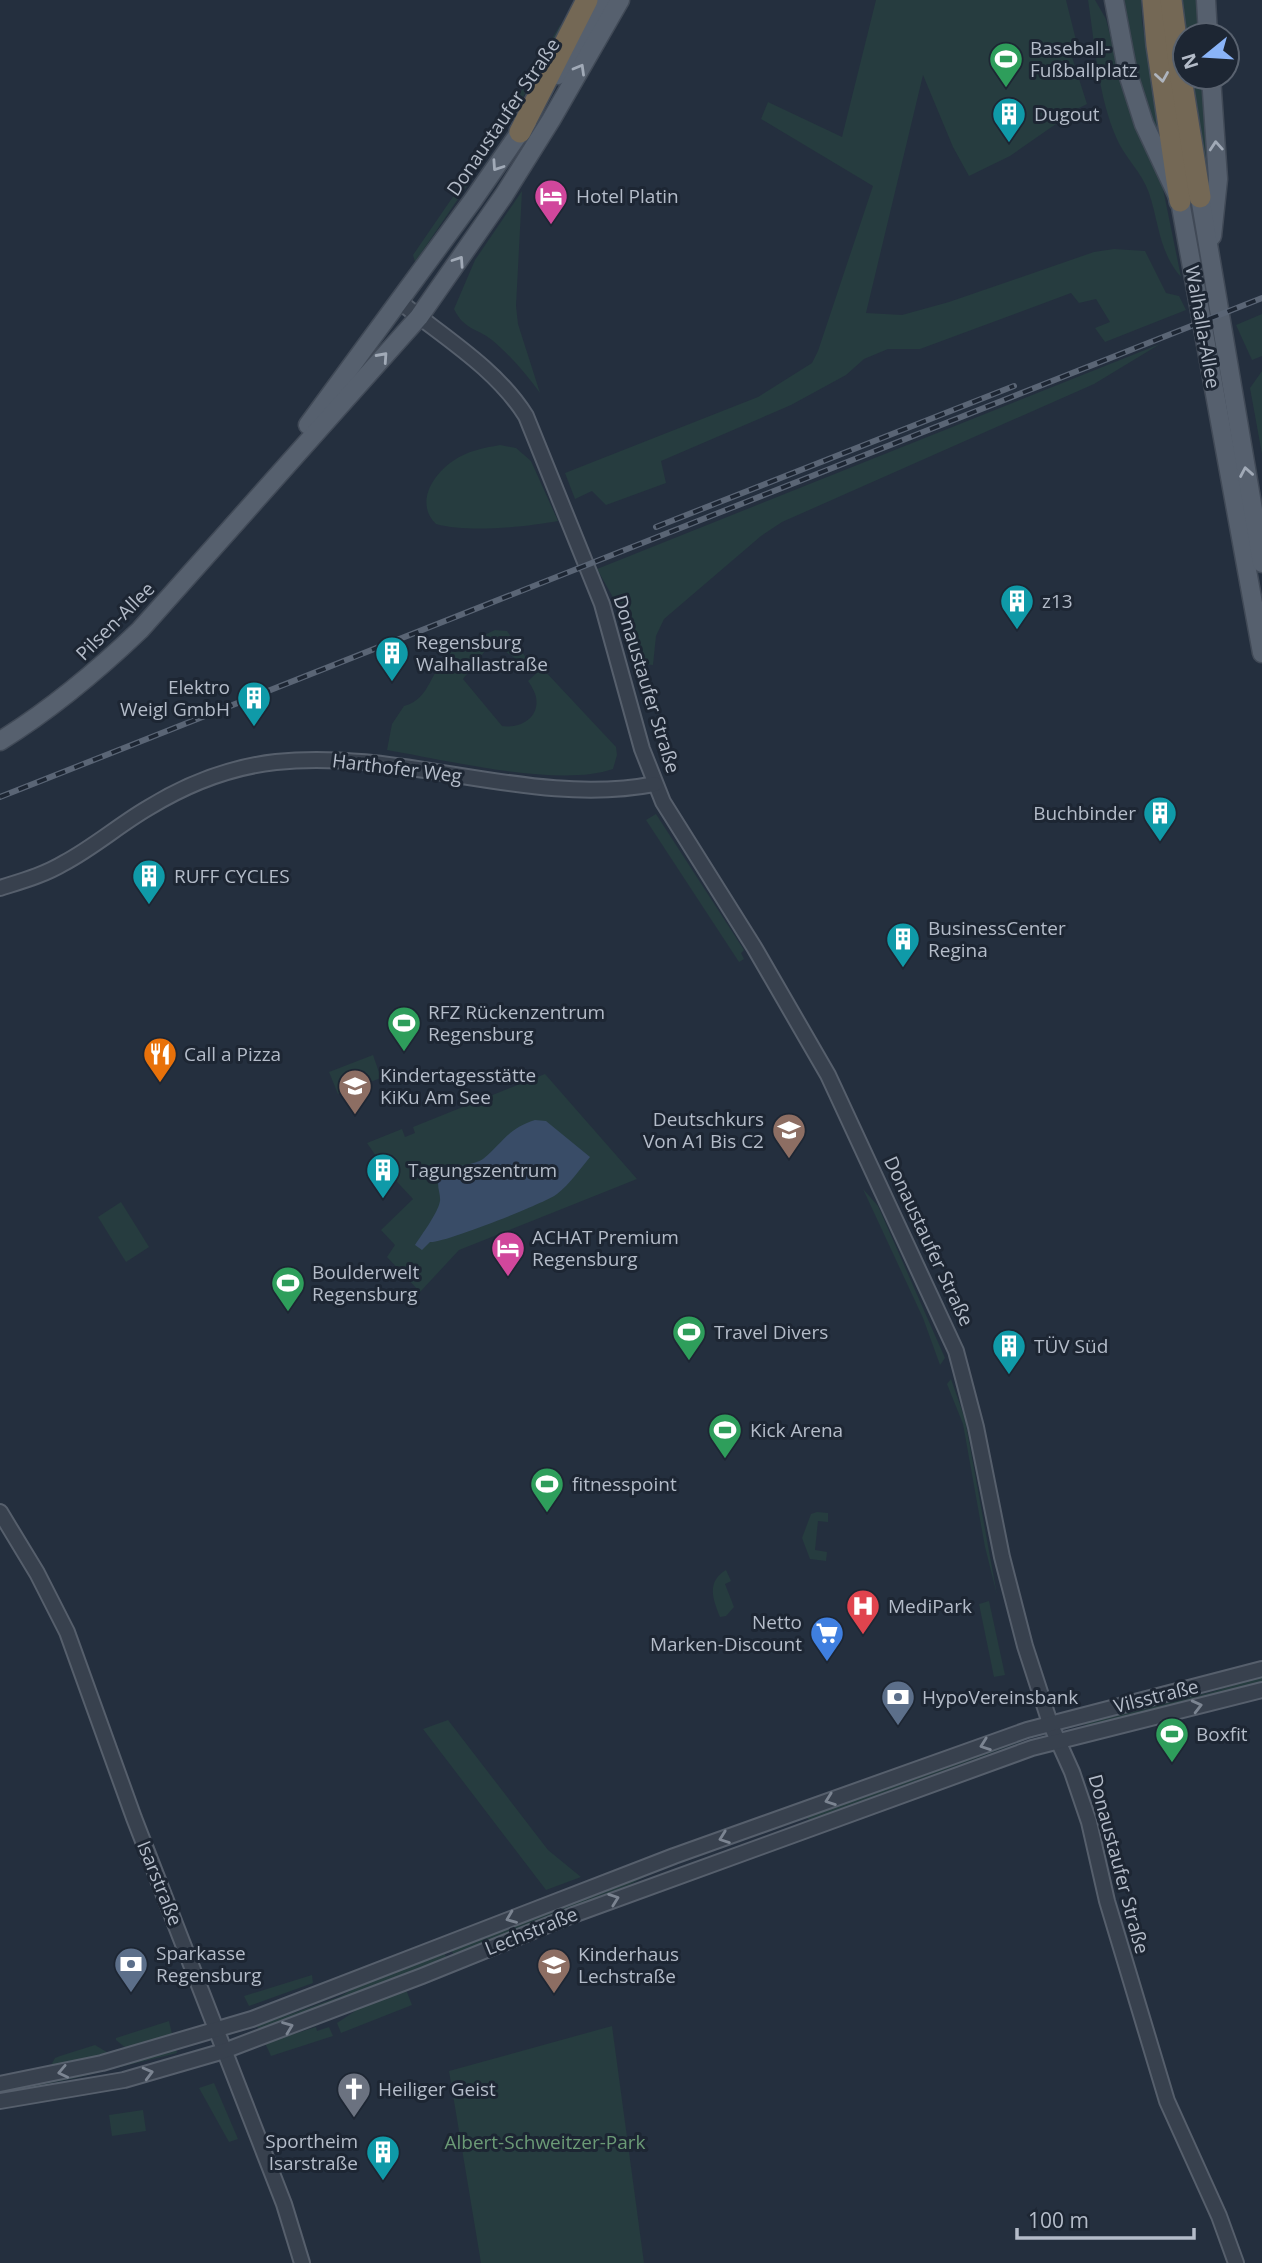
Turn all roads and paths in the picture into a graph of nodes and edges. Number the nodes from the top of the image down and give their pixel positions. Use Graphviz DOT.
graph roads {
  1 [pos="587,0"];
  2 [pos="603,0"];
  3 [pos="620,0"];
  4 [pos="1100,0"];
  5 [pos="1114,0"];
  6 [pos="1206,0"];
  7 [pos="1162,5"];
  8 [pos="1207,21"];
  9 [pos="1118,30"];
  10 [pos="1212,91"];
  11 [pos="520,132"];
  12 [pos="1190,199"];
  13 [pos="473,200"];
  14 [pos="492,212"];
  15 [pos="1210,261"];
  16 [pos="399,301"];
  17 [pos="419,317"];
  18 [pos="243,512"];
  19 [pos="1262,563"];
  20 [pos="1262,653"];
  21 [pos="0,741"];
  22 [pos="655,784"];
  23 [pos="0,888"];
  24 [pos="0,1512"];
  25 [pos="1262,1668"];
  26 [pos="1262,1690"];
  27 [pos="1050,1723"];
  28 [pos="1058,1742"];
  29 [pos="217,2030"];
  30 [pos="224,2051"];
  31 [pos="0,2084"];
  32 [pos="0,2101"];
  33 [pos="302,2263"];
  34 [pos="1236,2263"];
  1 -- 11 [label="highway"];
  2 -- 11 [label="main road, Donaustaufer Straße"];
  14 -- 3 [label="main road, Donaustaufer Straße, one-way"];
  4 -- 9 [label="main road"];
  5 -- 9 [label="main road"];
  6 -- 8 [label="main road"];
  7 -- 12 [label="highway, Walhalla-Allee"];
  9 -- 12 [label="main road"];
  15 -- 10 [label="main road, one-way"];
  11 -- 13 [label="main road, Donaustaufer Straße, one-way"];
  12 -- 15 [label="main road, Walhalla-Allee"];
  12 -- 20 [label="main road, Walhalla-Allee"];
  13 -- 14 [label="main road"];
  13 -- 16 [label="main road, Donaustaufer Straße"];
  17 -- 14 [label="main road, Donaustaufer Straße, one-way"];
  19 -- 15 [label="main road, Walhalla-Allee, one-way"];
  16 -- 17 [label="street, Donaustaufer Straße"];
  16 -- 18 [label="main road, Pilsen-Allee"];
  18 -- 17 [label="main road, Pilsen-Allee, one-way"];
  17 -- 22 [label="street, Donaustaufer Straße"];
  18 -- 21 [label="main road, Pilsen-Allee"];
  22 -- 23 [label="street, Harthofer Weg"];
  22 -- 27 [label="street, Donaustaufer Straße"];
  24 -- 29 [label="street, Isarstraße"];
  25 -- 27 [label="street, Vilsstraße"];
  28 -- 26 [label="street, Vilsstraße, one-way"];
  27 -- 28 [label="street, Donaustaufer Straße"];
  27 -- 29 [label="street, Lechstraße, one-way"];
  30 -- 28 [label="street, Lechstraße, one-way"];
  28 -- 34 [label="street, Donaustaufer Straße"];
  29 -- 30 [label="street, Isarstraße"];
  29 -- 31 [label="street, Lechstraße, one-way"];
  32 -- 30 [label="street, Lechstraße, one-way"];
  30 -- 33 [label="street, Isarstraße"];
}
